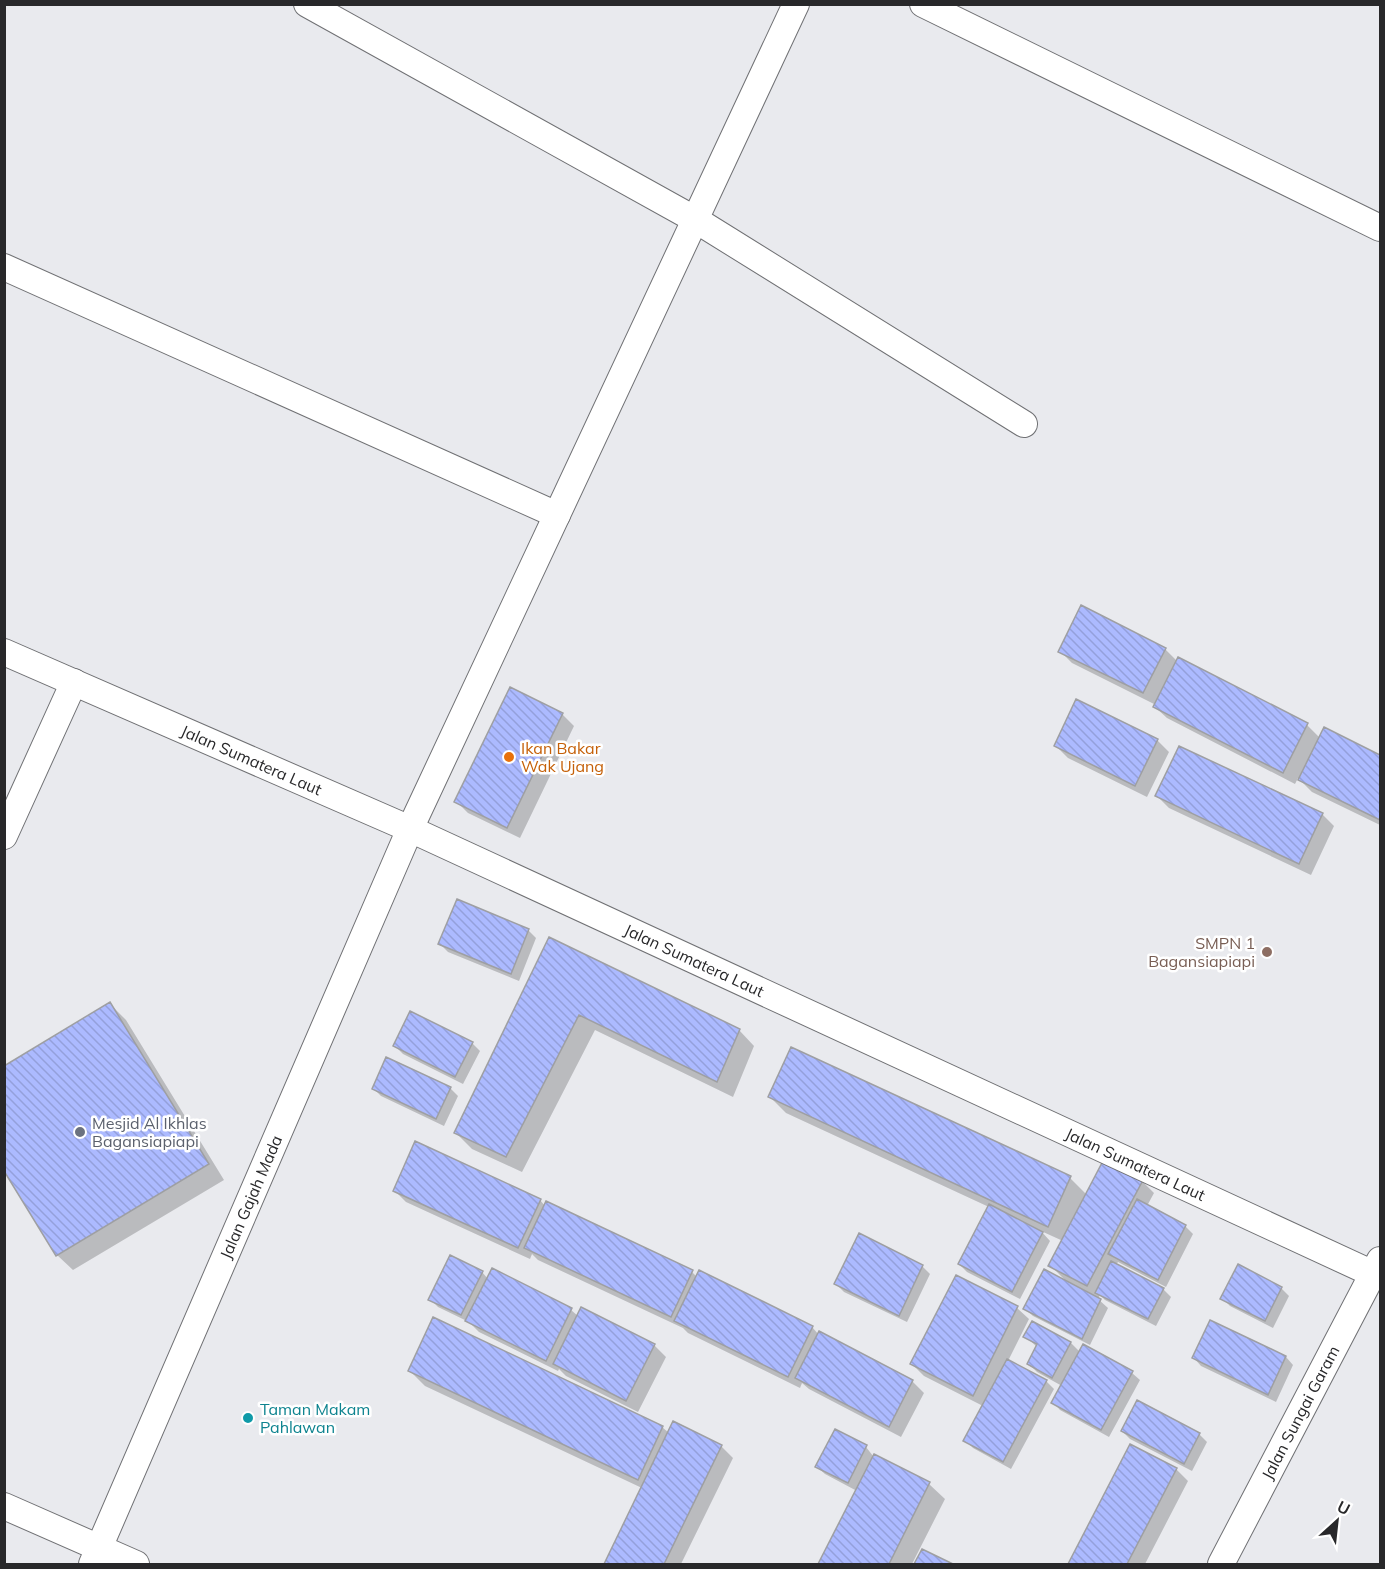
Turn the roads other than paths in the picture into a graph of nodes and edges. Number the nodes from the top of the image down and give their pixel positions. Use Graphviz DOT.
graph roads {
  1 [pos="307,4"];
  2 [pos="796,4"];
  3 [pos="923,4"];
  4 [pos="696,220"];
  5 [pos="1380,228"];
  6 [pos="4,267"];
  7 [pos="1024,424"];
  8 [pos="557,515"];
  9 [pos="4,652"];
  10 [pos="74,682"];
  11 [pos="410,829"];
  12 [pos="4,836"];
  13 [pos="1378,1270"];
  14 [pos="4,1506"];
  15 [pos="96,1556"];
  16 [pos="136,1564"];
  17 [pos="1221,1564"];
  1 -- 4 [label="street"];
  2 -- 4 [label="street, Jalan Gajah Mada"];
  3 -- 5 [label="street"];
  4 -- 7 [label="street"];
  4 -- 8 [label="street, Jalan Gajah Mada"];
  6 -- 8 [label="street"];
  8 -- 11 [label="street, Jalan Gajah Mada"];
  9 -- 10 [label="street, Jalan Sumatera Laut"];
  10 -- 11 [label="street, Jalan Sumatera Laut"];
  10 -- 12 [label="street"];
  11 -- 13 [label="street, Jalan Sumatera Laut"];
  11 -- 15 [label="street, Jalan Gajah Mada"];
  13 -- 17 [label="street, Jalan Sungai Garam"];
  14 -- 15 [label="street"];
  15 -- 16 [label="street"];
}
